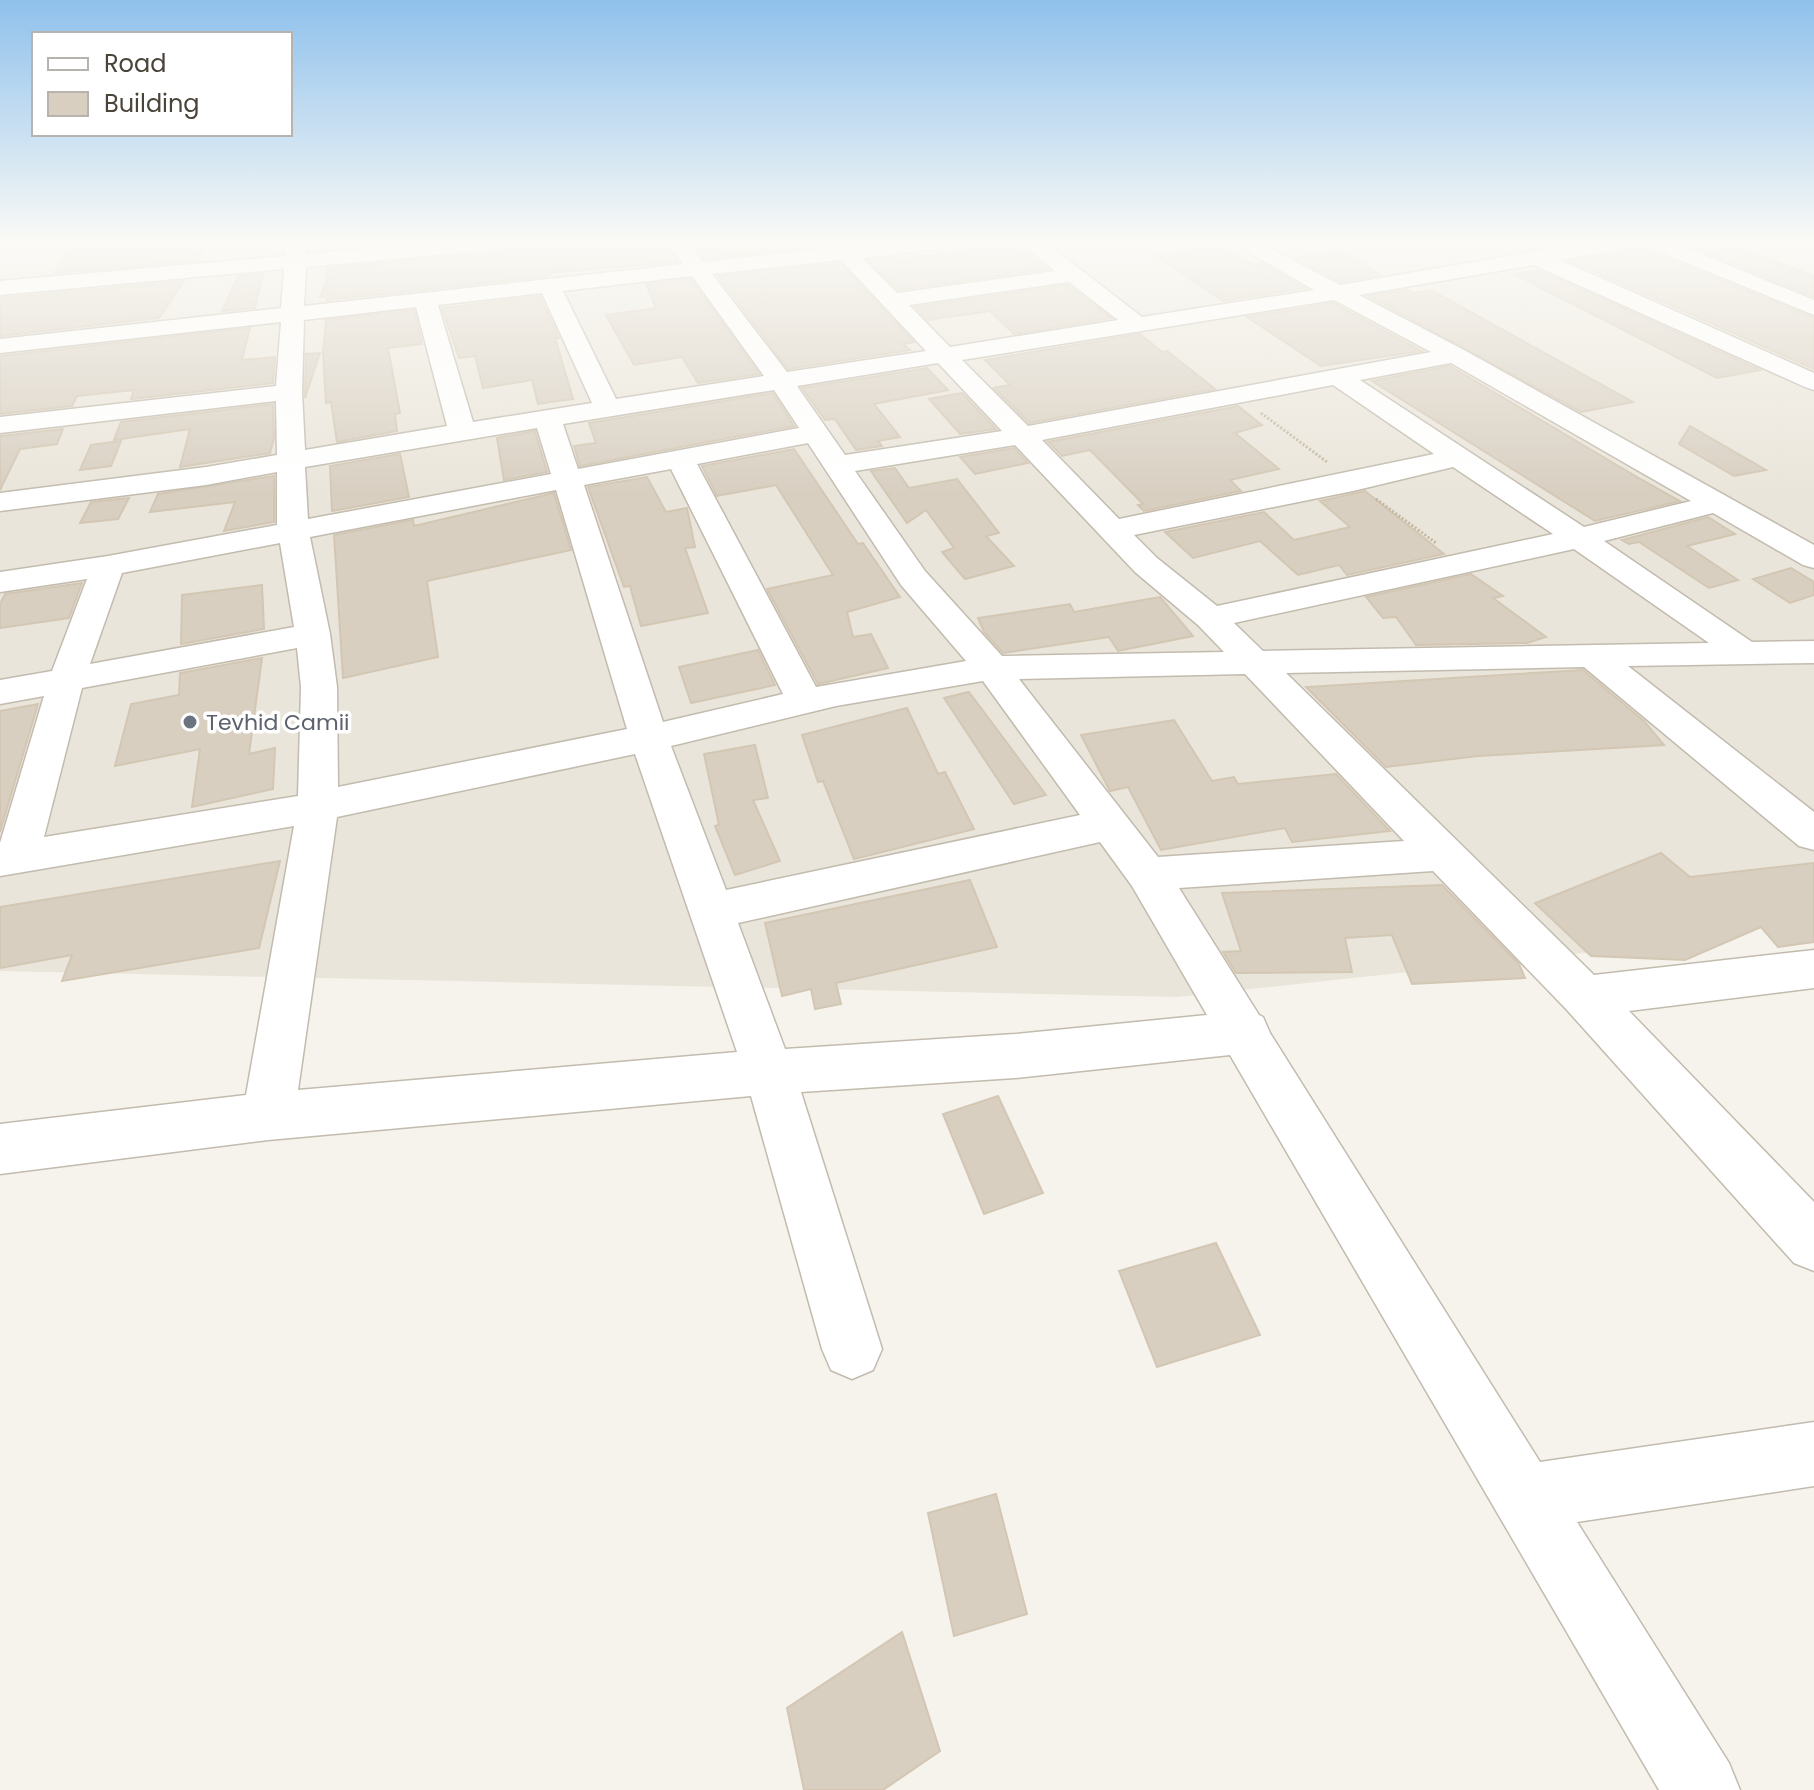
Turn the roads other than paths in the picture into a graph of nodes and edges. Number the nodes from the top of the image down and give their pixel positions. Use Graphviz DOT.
graph roads {
  1 [pos="179,327"];
  2 [pos="293,327"];
  3 [pos="433,327"];
  4 [pos="569,327"];
  5 [pos="741,327"];
  6 [pos="915,327"];
  7 [pos="1121,327"];
  8 [pos="1400,327"];
  9 [pos="1690,327"];
  10 [pos="0,346"];
  11 [pos="942,355"];
  12 [pos="1455,355"];
  13 [pos="1338,377"];
  14 [pos="780,380"];
  15 [pos="1814,382"];
  16 [pos="289,392"];
  17 [pos="607,408"];
  18 [pos="548,418"];
  19 [pos="0,425"];
  20 [pos="462,432"];
  21 [pos="1021,436"];
  22 [pos="826,449"];
  23 [pos="1458,457"];
  24 [pos="680,458"];
  25 [pos="291,461"];
  26 [pos="568,479"];
  27 [pos="0,502"];
  28 [pos="1718,503"];
  29 [pos="1112,530"];
  30 [pos="293,531"];
  31 [pos="1579,538"];
  32 [pos="1814,558"];
  33 [pos="108,566"];
  34 [pos="0,582"];
  35 [pos="1210,618"];
  36 [pos="313,634"];
  37 [pos="1814,652"];
  38 [pos="1744,653"];
  39 [pos="1595,658"];
  40 [pos="1255,664"];
  41 [pos="992,668"];
  42 [pos="66,681"];
  43 [pos="0,692"];
  44 [pos="805,701"];
  45 [pos="649,738"];
  46 [pos="318,806"];
  47 [pos="1110,824"];
  48 [pos="1814,835"];
  49 [pos="1442,854"];
  50 [pos="9,859"];
  51 [pos="1147,874"];
  52 [pos="711,911"];
  53 [pos="1814,969"];
  54 [pos="1584,996"];
  55 [pos="1246,1032"];
  56 [pos="769,1072"];
  57 [pos="268,1116"];
  58 [pos="0,1149"];
  59 [pos="1814,1243"];
  60 [pos="852,1349"];
  61 [pos="1814,1454"];
  62 [pos="1525,1497"];
  63 [pos="1702,1790"];
  1 -- 10 [label="street"];
  2 -- 16 [label="street"];
  3 -- 20 [label="street"];
  4 -- 17 [label="street"];
  5 -- 14 [label="street"];
  6 -- 11 [label="street"];
  7 -- 11 [label="street"];
  8 -- 12 [label="street"];
  9 -- 15 [label="street"];
  11 -- 14 [label="street"];
  11 -- 21 [label="street"];
  12 -- 13 [label="street"];
  12 -- 28 [label="street"];
  13 -- 21 [label="street"];
  13 -- 23 [label="street"];
  14 -- 17 [label="street"];
  14 -- 22 [label="street"];
  16 -- 19 [label="street"];
  16 -- 25 [label="street"];
  17 -- 18 [label="street"];
  18 -- 20 [label="street"];
  18 -- 26 [label="street"];
  20 -- 25 [label="street"];
  21 -- 22 [label="street"];
  21 -- 29 [label="street"];
  22 -- 24 [label="street"];
  22 -- 41 [label="street"];
  23 -- 29 [label="street"];
  23 -- 31 [label="street"];
  24 -- 26 [label="street"];
  24 -- 44 [label="street"];
  25 -- 27 [label="street"];
  25 -- 30 [label="street"];
  26 -- 30 [label="street"];
  26 -- 45 [label="street"];
  28 -- 31 [label="street"];
  28 -- 32 [label="street"];
  29 -- 35 [label="street"];
  30 -- 33 [label="street"];
  30 -- 36 [label="street"];
  31 -- 35 [label="street"];
  31 -- 38 [label="street"];
  33 -- 34 [label="street"];
  33 -- 42 [label="street"];
  35 -- 40 [label="street"];
  36 -- 42 [label="street"];
  36 -- 46 [label="street"];
  37 -- 38 [label="street"];
  38 -- 39 [label="street"];
  39 -- 40 [label="street"];
  39 -- 48 [label="street"];
  40 -- 41 [label="street"];
  40 -- 49 [label="street"];
  41 -- 44 [label="street"];
  41 -- 47 [label="street"];
  42 -- 43 [label="street"];
  42 -- 50 [label="street"];
  44 -- 45 [label="street"];
  45 -- 46 [label="street"];
  45 -- 52 [label="street"];
  46 -- 50 [label="street"];
  46 -- 57 [label="street"];
  47 -- 51 [label="street"];
  47 -- 52 [label="street"];
  49 -- 51 [label="street"];
  49 -- 54 [label="street"];
  51 -- 55 [label="street"];
  52 -- 56 [label="street"];
  53 -- 54 [label="street"];
  54 -- 59 [label="street"];
  55 -- 56 [label="street"];
  55 -- 62 [label="street"];
  56 -- 57 [label="street"];
  56 -- 60 [label="street"];
  57 -- 58 [label="street"];
  61 -- 62 [label="street"];
  62 -- 63 [label="street"];
}
